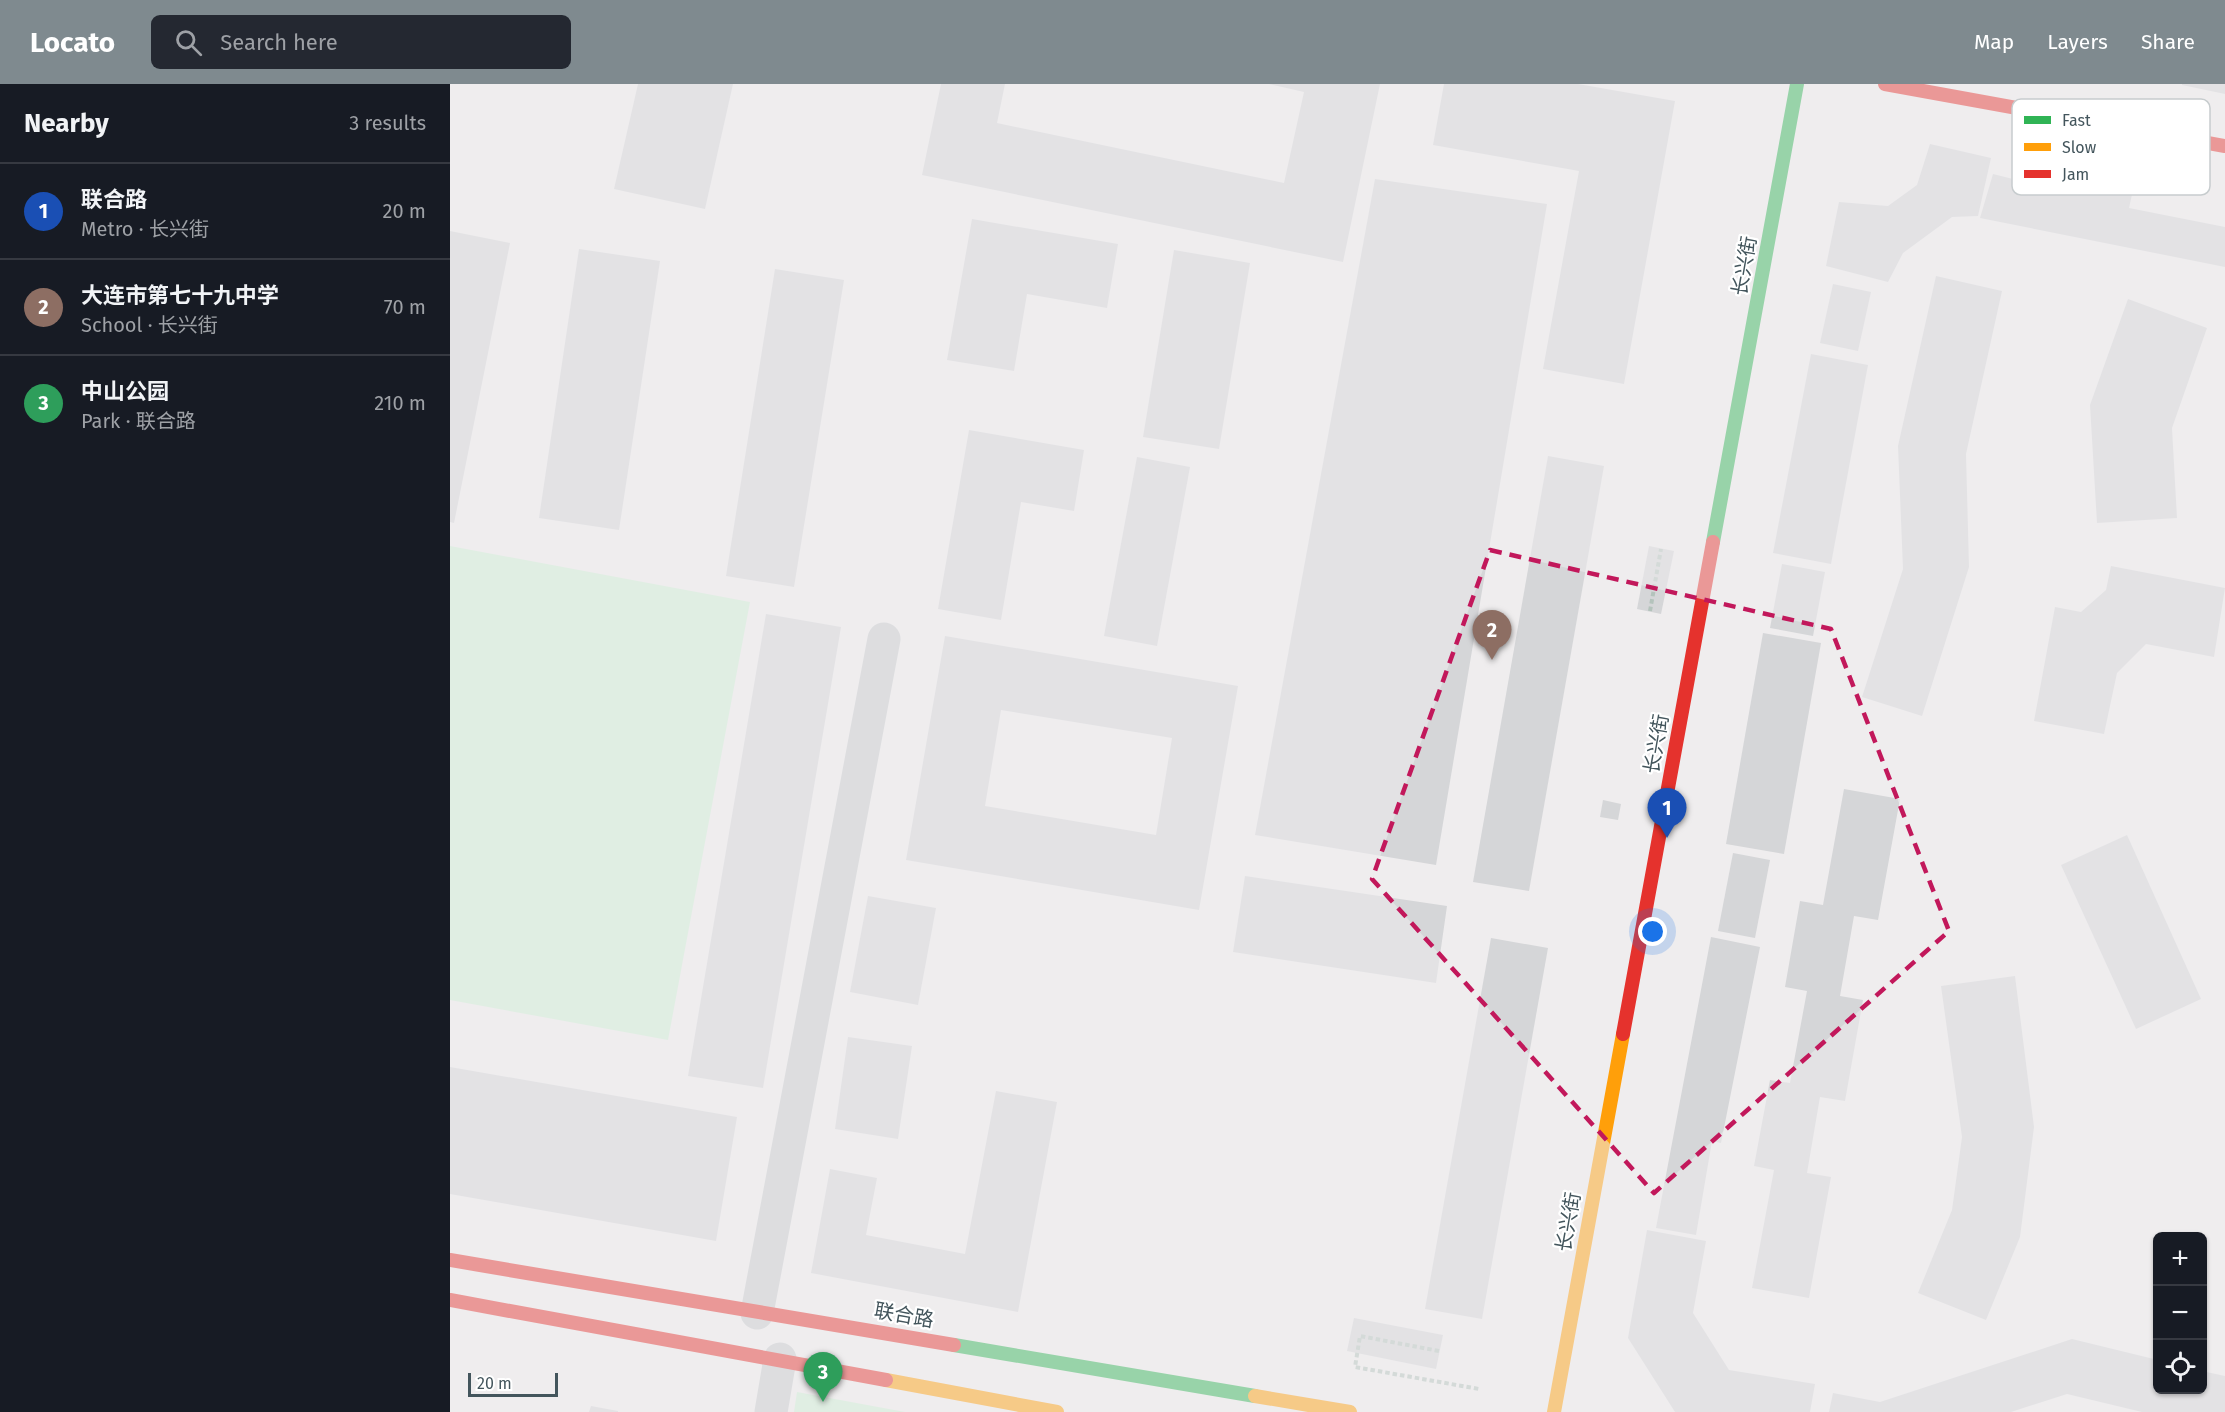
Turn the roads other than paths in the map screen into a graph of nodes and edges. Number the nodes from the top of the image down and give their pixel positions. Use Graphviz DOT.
graph roads {
  1 [pos="1797,84"];
  2 [pos="1885,84"];
  3 [pos="2012,108"];
  4 [pos="2210,144"];
  5 [pos="2225,147"];
  6 [pos="884,639"];
  7 [pos="450,1260"];
  8 [pos="450,1300"];
  9 [pos="757,1313"];
  10 [pos="780,1359"];
  11 [pos="771,1412"];
  12 [pos="1057,1412"];
  13 [pos="1350,1412"];
  14 [pos="1554,1412"];
  1 -- 14 [label="street, 长兴街"];
  2 -- 3 [label="street"];
  4 -- 5 [label="street"];
  6 -- 9 [label="street"];
  7 -- 9 [label="street, 联合路"];
  8 -- 10 [label="street"];
  9 -- 13 [label="street, 联合路"];
  10 -- 11 [label="street"];
  10 -- 12 [label="street"];
}
